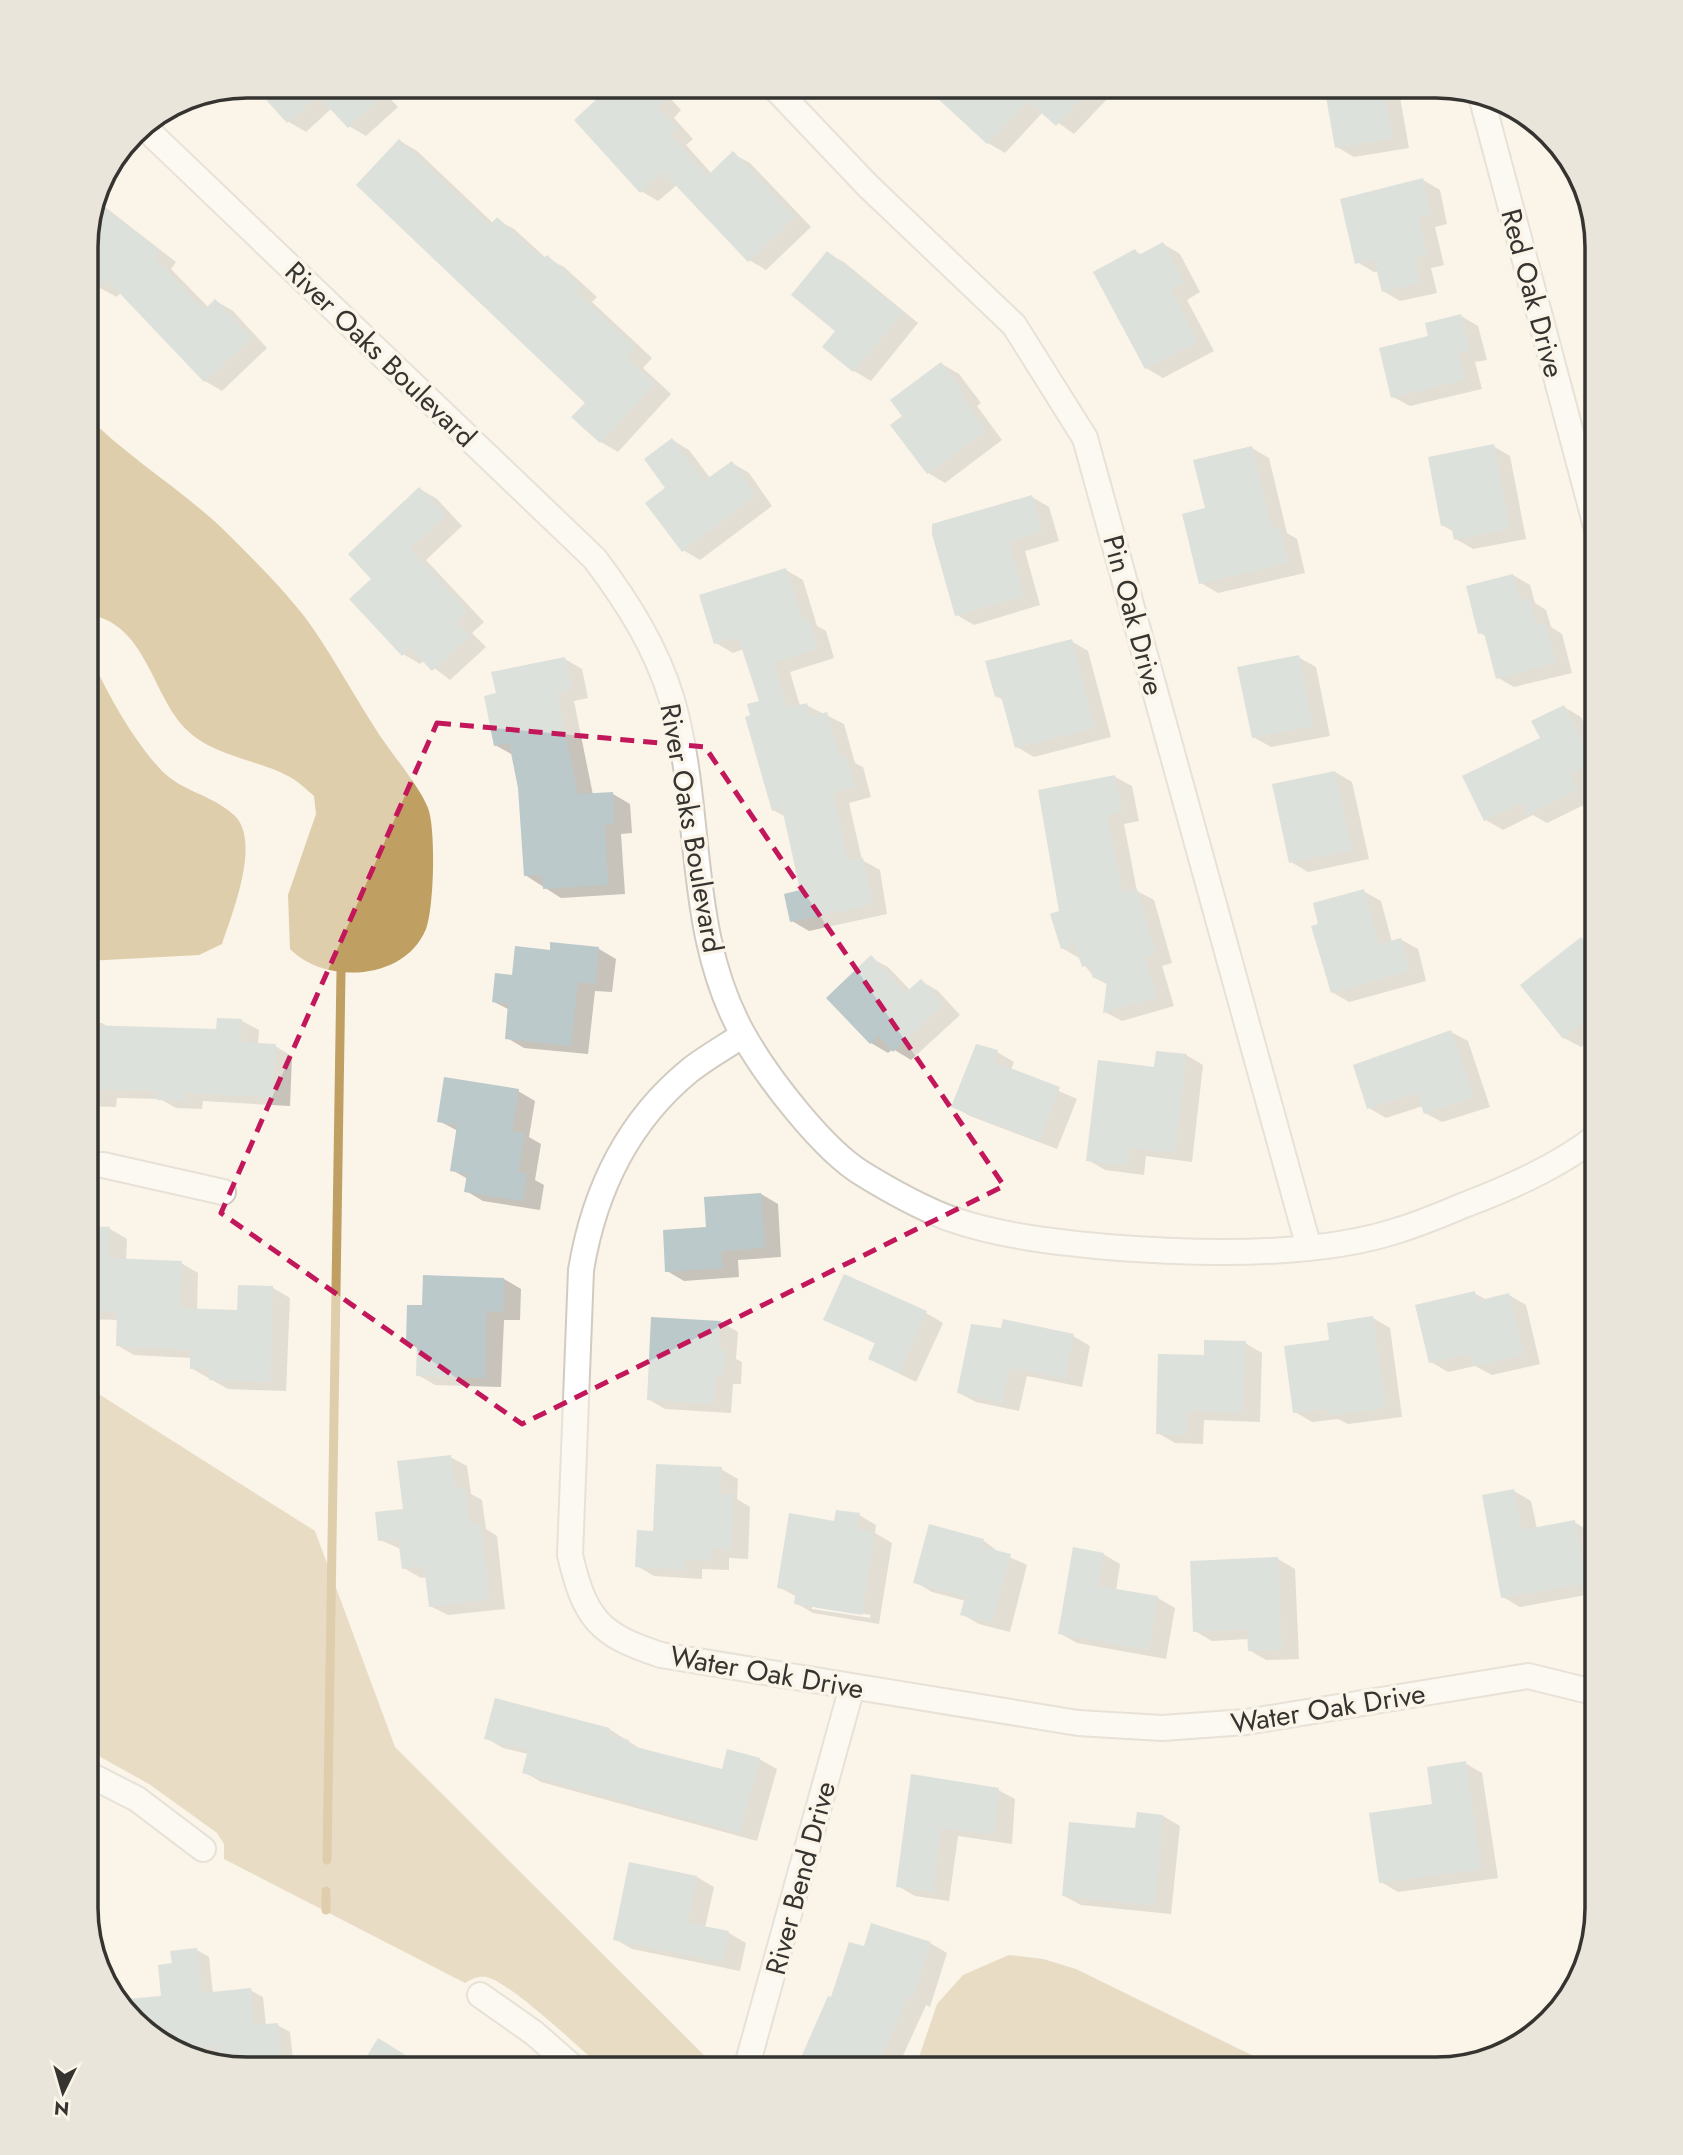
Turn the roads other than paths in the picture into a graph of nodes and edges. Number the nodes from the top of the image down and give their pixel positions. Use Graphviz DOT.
graph roads {
  1 [pos="784,98"];
  2 [pos="1483,106"];
  3 [pos="151,134"];
  4 [pos="1585,485"];
  5 [pos="743,1035"];
  6 [pos="1585,1146"];
  7 [pos="98,1165"];
  8 [pos="223,1192"];
  9 [pos="1309,1248"];
  10 [pos="852,1687"];
  11 [pos="1585,1690"];
  12 [pos="98,1779"];
  13 [pos="204,1849"];
  14 [pos="480,1995"];
  15 [pos="562,2057"];
  16 [pos="750,2057"];
  1 -- 9 [label="street, Pin Oak Drive"];
  2 -- 4 [label="street, Red Oak Drive"];
  3 -- 5 [label="street, River Oaks Boulevard"];
  5 -- 9 [label="street, River Oaks Boulevard"];
  5 -- 10 [label="street, Water Oak Drive"];
  6 -- 9 [label="street, River Oaks Boulevard"];
  7 -- 8 [label="street"];
  10 -- 11 [label="street, Water Oak Drive"];
  10 -- 16 [label="street, River Bend Drive"];
  12 -- 13 [label="street"];
  14 -- 15 [label="street"];
}
